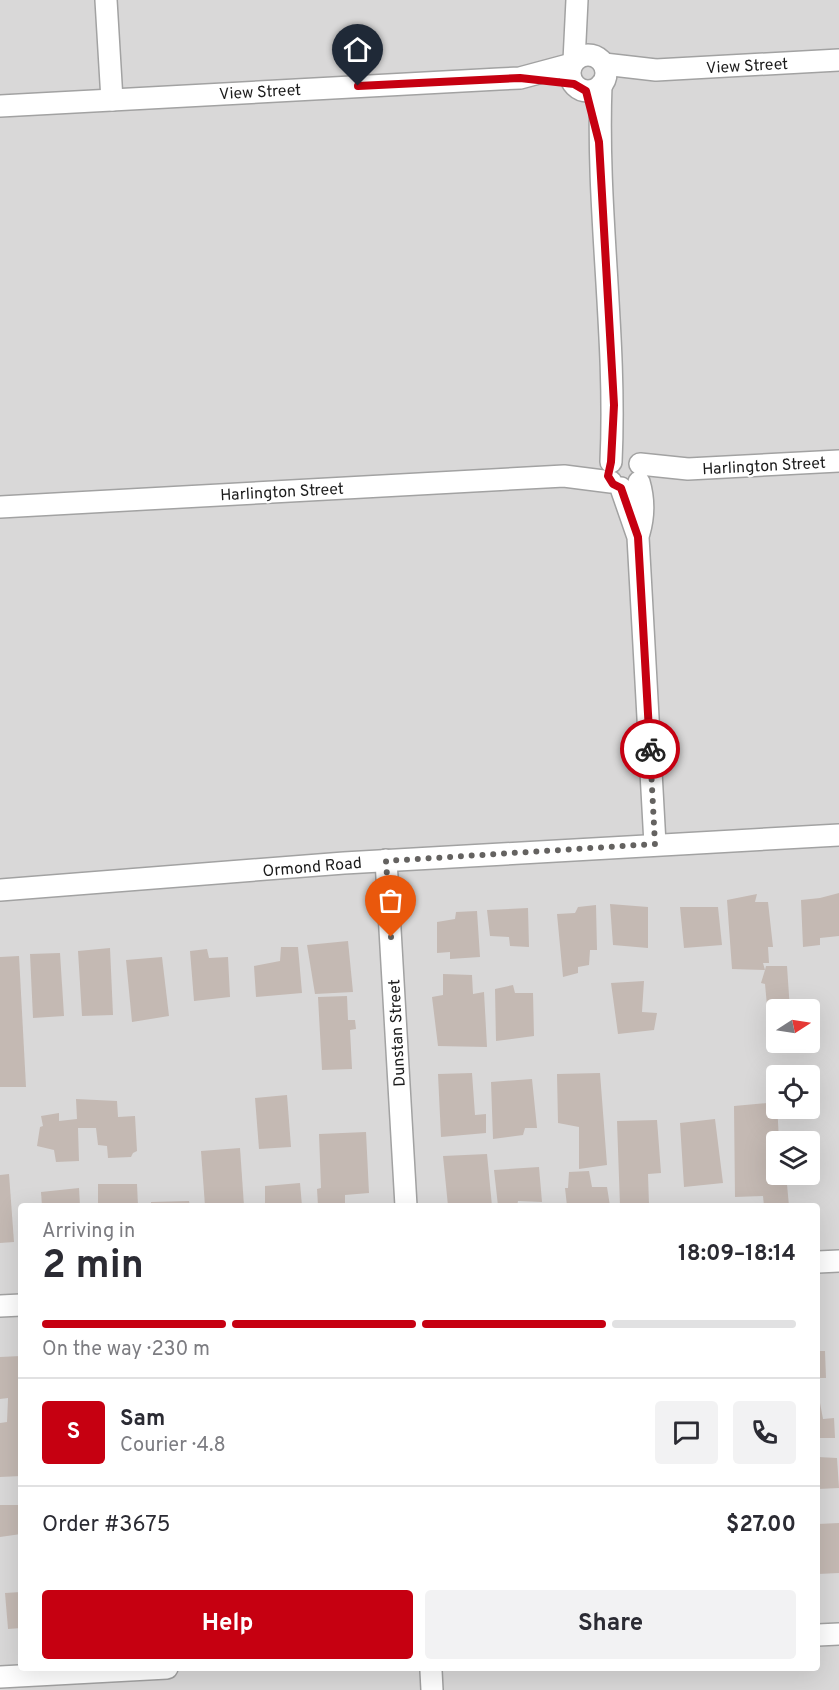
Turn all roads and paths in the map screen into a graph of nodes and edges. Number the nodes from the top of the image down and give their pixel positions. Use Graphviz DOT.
graph roads {
  1 [pos="106,0"];
  2 [pos="577,2"];
  3 [pos="839,60"];
  4 [pos="588,73"];
  5 [pos="112,100"];
  6 [pos="0,106"];
  7 [pos="839,461"];
  8 [pos="624,472"];
  9 [pos="0,507"];
  10 [pos="839,834"];
  11 [pos="655,844"];
  12 [pos="386,861"];
  13 [pos="0,890"];
  14 [pos="406,1203"];
  15 [pos="839,1261"];
  16 [pos="820,1262"];
  17 [pos="18,1305"];
  18 [pos="0,1306"];
  19 [pos="839,1634"];
  20 [pos="820,1635"];
  21 [pos="111,1671"];
  22 [pos="0,1677"];
  1 -- 5 [label="street"];
  2 -- 4 [label="street"];
  3 -- 4 [label="street, View Street"];
  4 -- 5 [label="street, View Street"];
  4 -- 8 [label="street"];
  5 -- 6 [label="street, View Street"];
  7 -- 8 [label="street, Harlington Street"];
  8 -- 9 [label="street, Harlington Street"];
  8 -- 11 [label="street"];
  10 -- 11 [label="street, Ormond Road"];
  11 -- 12 [label="street, Ormond Road"];
  12 -- 13 [label="street, Ormond Road"];
  12 -- 14 [label="street, Dunstan Street"];
  15 -- 16 [label="street"];
  17 -- 18 [label="street"];
  19 -- 20 [label="street"];
  21 -- 22 [label="street"];
}
